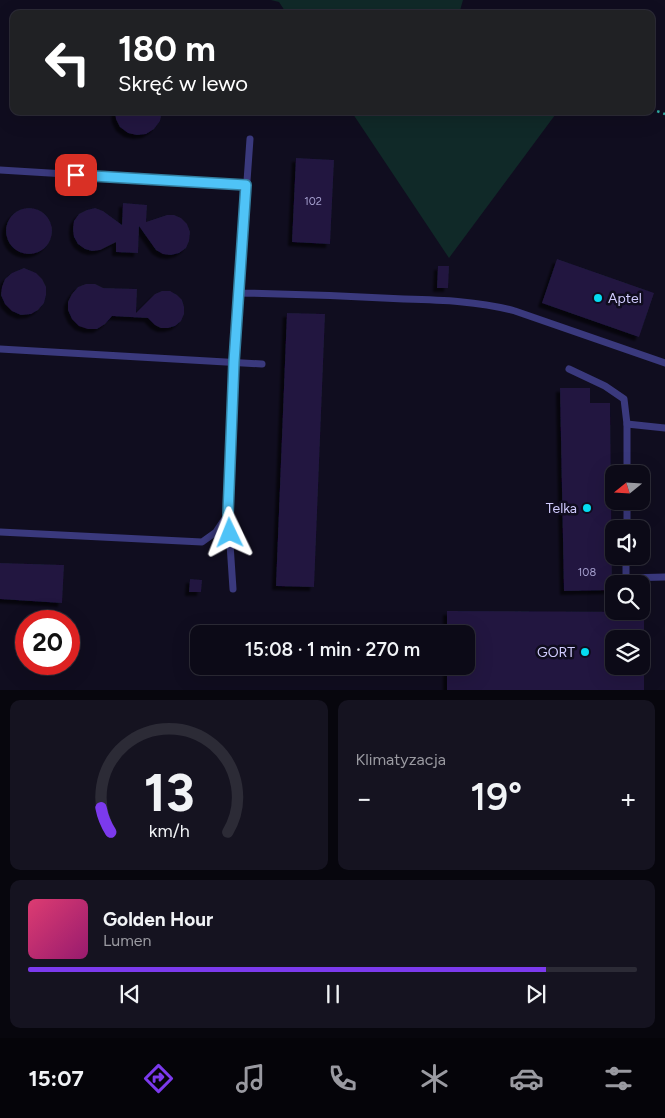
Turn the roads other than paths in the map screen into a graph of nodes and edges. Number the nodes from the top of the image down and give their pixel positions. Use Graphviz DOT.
graph roads {
  1 [pos="250,139"];
  2 [pos="0,170"];
  3 [pos="246,185"];
  4 [pos="238,293"];
  5 [pos="0,349"];
  6 [pos="234,362"];
  7 [pos="665,363"];
  8 [pos="262,364"];
  9 [pos="569,370"];
  10 [pos="628,424"];
  11 [pos="665,428"];
  12 [pos="627,465"];
  13 [pos="228,514"];
  14 [pos="0,532"];
  15 [pos="626,565"];
  16 [pos="665,578"];
  17 [pos="233,589"];
  1 -- 3 [label="lane"];
  2 -- 3 [label="lane"];
  3 -- 4 [label="lane"];
  4 -- 6 [label="lane"];
  4 -- 7 [label="lane"];
  5 -- 6 [label="lane"];
  6 -- 8 [label="lane"];
  6 -- 13 [label="lane"];
  9 -- 10 [label="lane"];
  10 -- 11 [label="lane"];
  10 -- 12 [label="lane"];
  13 -- 14 [label="lane"];
  13 -- 17 [label="lane"];
  15 -- 16 [label="lane"];
}
